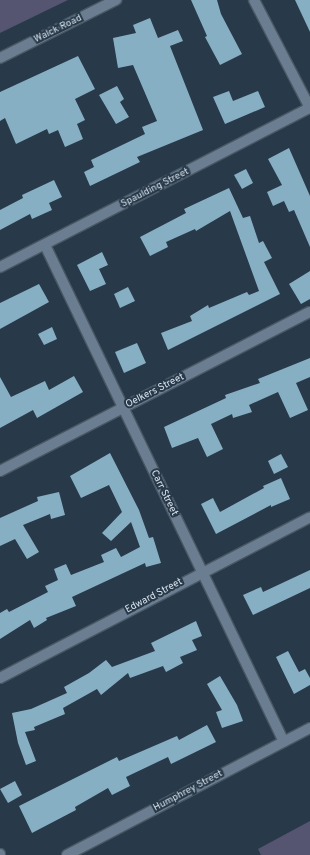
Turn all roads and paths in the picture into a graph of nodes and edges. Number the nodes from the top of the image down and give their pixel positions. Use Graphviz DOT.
graph roads {
  1 [pos="116,0"];
  2 [pos="254,0"];
  3 [pos="0,58"];
  4 [pos="310,108"];
  5 [pos="45,245"];
  6 [pos="0,267"];
  7 [pos="310,312"];
  8 [pos="122,408"];
  9 [pos="0,471"];
  10 [pos="310,517"];
  11 [pos="203,570"];
  12 [pos="0,678"];
  13 [pos="310,728"];
  14 [pos="284,742"];
  15 [pos="67,855"];
  1 -- 3 [label="street, Walck Road"];
  2 -- 4 [label="street"];
  4 -- 5 [label="street, Spaulding Street"];
  5 -- 6 [label="street, Spaulding Street"];
  5 -- 8 [label="street, Carr Street"];
  7 -- 8 [label="street, Oelkers Street"];
  8 -- 9 [label="street, Oelkers Street"];
  8 -- 11 [label="street, Carr Street"];
  10 -- 11 [label="street, Edward Street"];
  11 -- 12 [label="street, Edward Street"];
  11 -- 14 [label="street, Carr Street"];
  13 -- 14 [label="street, Humphrey Street"];
  14 -- 15 [label="street, Humphrey Street"];
}
